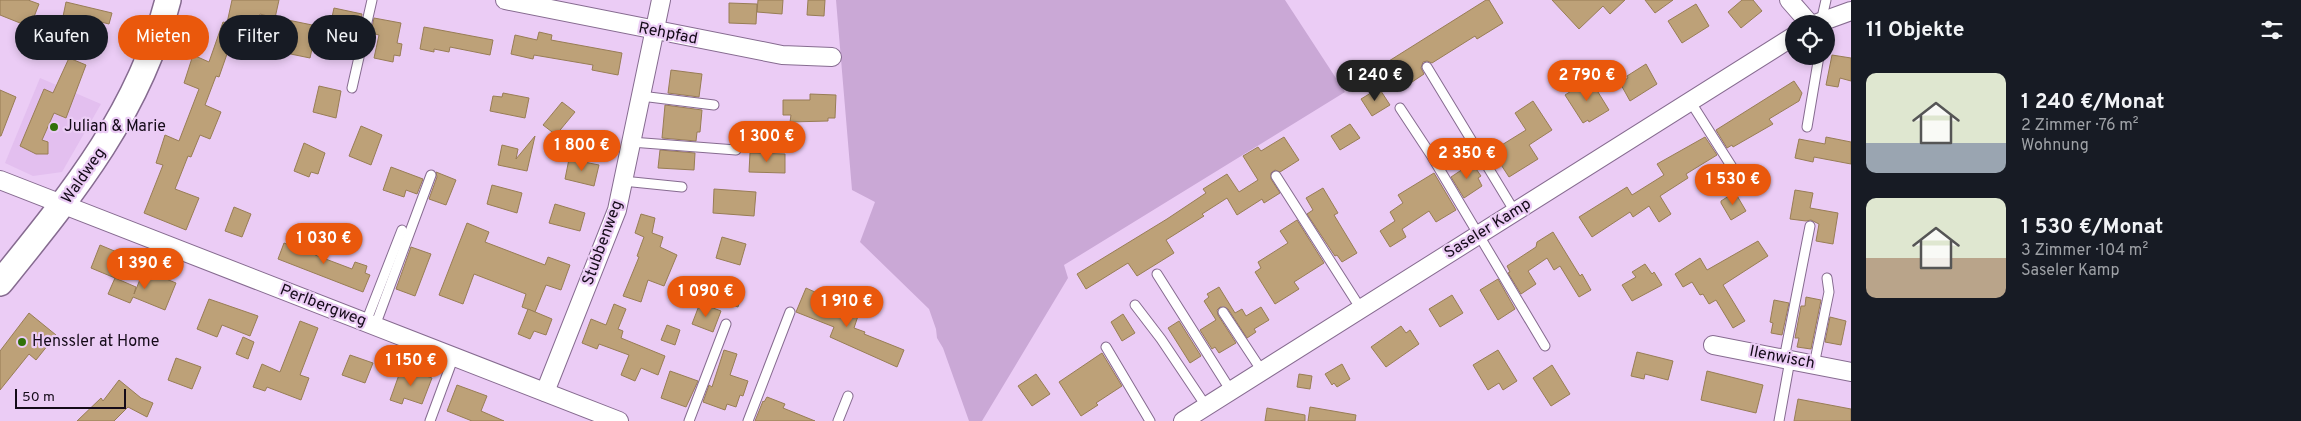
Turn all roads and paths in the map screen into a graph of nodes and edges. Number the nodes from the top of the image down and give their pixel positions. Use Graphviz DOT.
graph roads {
  1 [pos="168,0"];
  2 [pos="372,0"];
  3 [pos="504,0"];
  4 [pos="661,0"];
  5 [pos="1789,0"];
  6 [pos="1826,0"];
  7 [pos="1851,11"];
  8 [pos="1807,15"];
  9 [pos="1819,15"];
  10 [pos="1835,16"];
  11 [pos="655,32"];
  12 [pos="1785,42"];
  13 [pos="832,56"];
  14 [pos="1817,65"];
  15 [pos="1427,66"];
  16 [pos="352,88"];
  17 [pos="641,96"];
  18 [pos="1690,101"];
  19 [pos="714,105"];
  20 [pos="1400,108"];
  21 [pos="1807,127"];
  22 [pos="632,142"];
  23 [pos="736,150"];
  24 [pos="431,175"];
  25 [pos="1737,175"];
  26 [pos="1276,176"];
  27 [pos="0,180"];
  28 [pos="623,181"];
  29 [pos="682,187"];
  30 [pos="63,205"];
  31 [pos="1515,212"];
  32 [pos="1810,226"];
  33 [pos="402,230"];
  34 [pos="1478,235"];
  35 [pos="1157,274"];
  36 [pos="1826,278"];
  37 [pos="0,283"];
  38 [pos="1135,304"];
  39 [pos="1361,309"];
  40 [pos="790,312"];
  41 [pos="1223,312"];
  42 [pos="370,324"];
  43 [pos="726,324"];
  44 [pos="1713,345"];
  45 [pos="1544,346"];
  46 [pos="1106,347"];
  47 [pos="454,356"];
  48 [pos="1787,359"];
  49 [pos="1814,365"];
  50 [pos="1262,371"];
  51 [pos="1851,372"];
  52 [pos="1231,391"];
  53 [pos="545,392"];
  54 [pos="848,396"];
  55 [pos="1206,406"];
  56 [pos="430,421"];
  57 [pos="619,421"];
  58 [pos="689,421"];
  59 [pos="748,421"];
  60 [pos="838,421"];
  61 [pos="1150,421"];
  62 [pos="1183,421"];
  63 [pos="1778,421"];
  1 -- 30 [label="main road, Waldweg"];
  2 -- 16 [label="lane"];
  3 -- 11 [label="street, Rehpfad"];
  4 -- 11 [label="street, Stubbenweg"];
  5 -- 8 [label="street"];
  6 -- 9 [label="lane"];
  7 -- 10 [label="street"];
  11 -- 13 [label="street, Rehpfad"];
  11 -- 17 [label="street, Stubbenweg"];
  12 -- 18 [label="street, Saseler Kamp"];
  14 -- 21 [label="lane"];
  15 -- 31 [label="lane"];
  17 -- 19 [label="lane"];
  17 -- 22 [label="street, Stubbenweg"];
  18 -- 25 [label="lane"];
  18 -- 31 [label="street, Saseler Kamp"];
  20 -- 34 [label="lane"];
  22 -- 23 [label="lane"];
  22 -- 28 [label="street, Stubbenweg"];
  24 -- 42 [label="lane"];
  26 -- 39 [label="lane"];
  27 -- 30 [label="street, Perlbergweg"];
  28 -- 29 [label="lane"];
  28 -- 53 [label="street, Stubbenweg"];
  30 -- 37 [label="main road, Waldweg"];
  30 -- 42 [label="street, Perlbergweg"];
  31 -- 34 [label="street, Saseler Kamp"];
  32 -- 48 [label="lane"];
  33 -- 42 [label="lane"];
  34 -- 39 [label="street, Saseler Kamp"];
  34 -- 45 [label="lane"];
  35 -- 52 [label="lane"];
  36 -- 49 [label="lane"];
  38 -- 55 [label="lane"];
  39 -- 50 [label="street, Saseler Kamp"];
  40 -- 59 [label="lane"];
  41 -- 50 [label="lane"];
  42 -- 47 [label="street, Perlbergweg"];
  43 -- 58 [label="lane"];
  44 -- 48 [label="street, Ilenwisch"];
  46 -- 61 [label="lane"];
  47 -- 53 [label="street, Perlbergweg"];
  47 -- 56 [label="lane"];
  48 -- 49 [label="street, Ilenwisch"];
  48 -- 63 [label="lane"];
  49 -- 51 [label="street, Ilenwisch"];
  50 -- 52 [label="street, Saseler Kamp"];
  52 -- 55 [label="street, Saseler Kamp"];
  53 -- 57 [label="street, Perlbergweg"];
  54 -- 60 [label="lane"];
  55 -- 62 [label="street, Saseler Kamp"];
}
